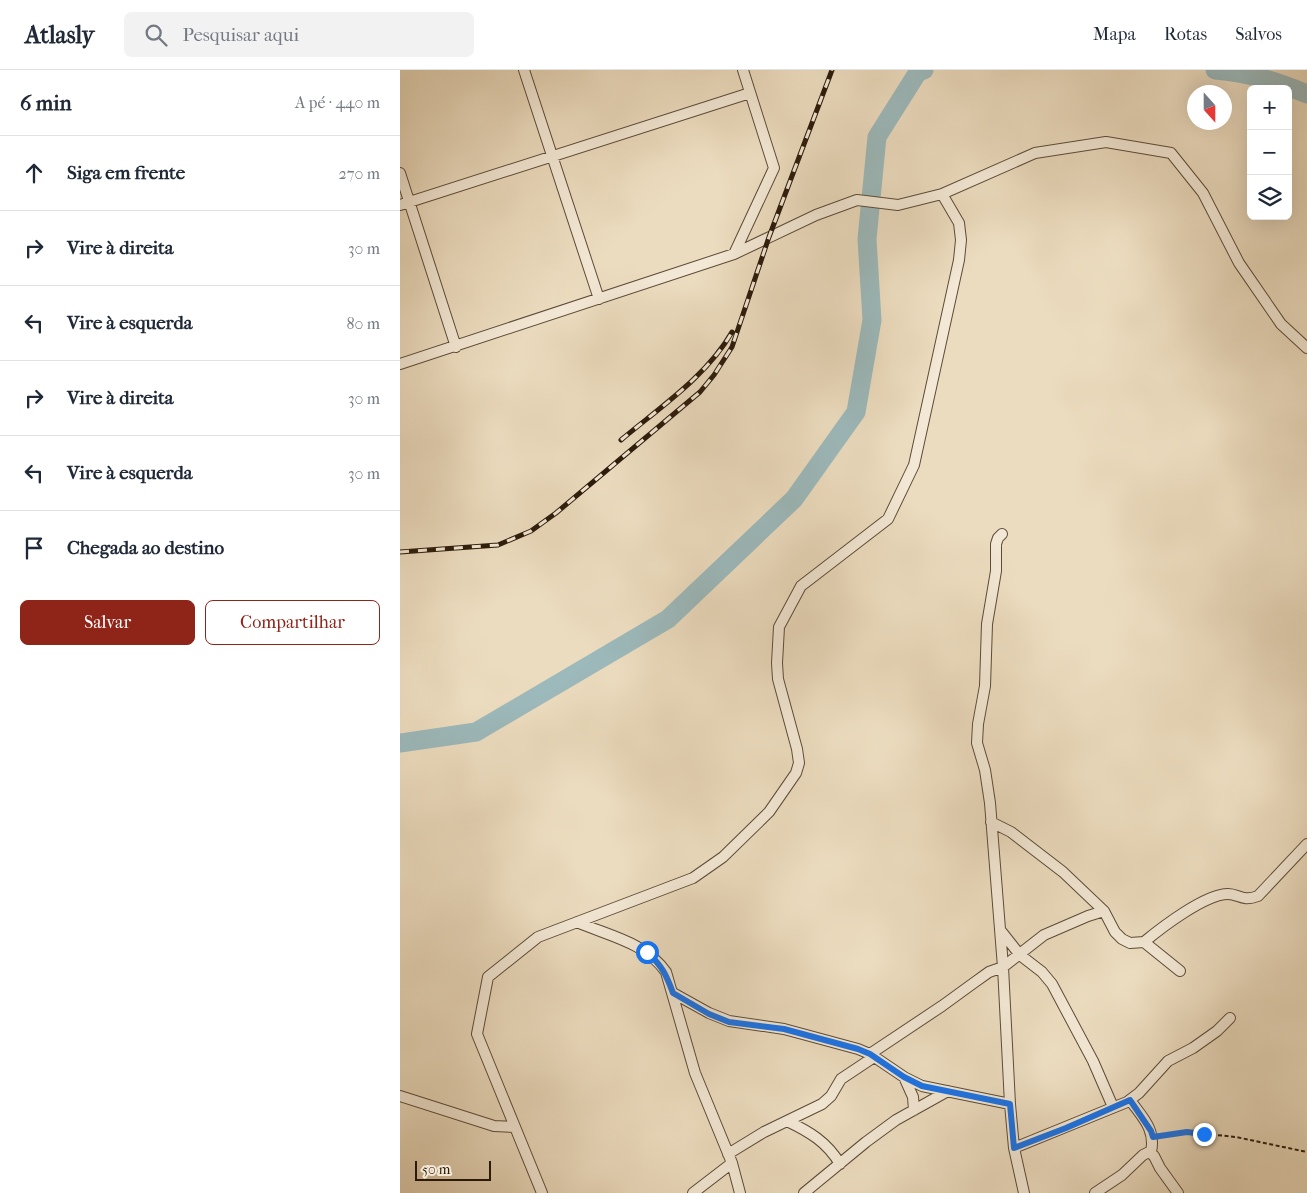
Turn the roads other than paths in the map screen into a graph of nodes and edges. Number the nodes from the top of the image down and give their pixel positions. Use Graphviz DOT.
graph roads {
  1 [pos="524,70"];
  2 [pos="743,70"];
  3 [pos="750,93"];
  4 [pos="553,156"];
  5 [pos="400,173"];
  6 [pos="942,194"];
  7 [pos="405,203"];
  8 [pos="734,254"];
  9 [pos="599,299"];
  10 [pos="456,347"];
  11 [pos="1307,348"];
  12 [pos="400,364"];
  13 [pos="1002,534"];
  14 [pos="991,822"];
  15 [pos="1307,844"];
  16 [pos="1104,912"];
  17 [pos="577,922"];
  18 [pos="1000,931"];
  19 [pos="1144,942"];
  20 [pos="1020,955"];
  21 [pos="1004,967"];
  22 [pos="1180,971"];
  23 [pos="673,993"];
  24 [pos="1230,1018"];
  25 [pos="872,1055"];
  26 [pos="904,1077"];
  27 [pos="948,1091"];
  28 [pos="400,1096"];
  29 [pos="1130,1100"];
  30 [pos="1010,1104"];
  31 [pos="1113,1107"];
  32 [pos="914,1110"];
  33 [pos="787,1122"];
  34 [pos="514,1128"];
  35 [pos="1014,1148"];
  36 [pos="1151,1152"];
  37 [pos="730,1158"];
  38 [pos="840,1164"];
  39 [pos="542,1193"];
  40 [pos="693,1193"];
  41 [pos="740,1193"];
  42 [pos="804,1193"];
  43 [pos="1024,1193"];
  44 [pos="1095,1193"];
  45 [pos="1178,1193"];
  1 -- 4 [label="street"];
  2 -- 3 [label="street"];
  3 -- 4 [label="street"];
  3 -- 8 [label="street"];
  4 -- 7 [label="street"];
  4 -- 9 [label="street"];
  5 -- 7 [label="street"];
  6 -- 8 [label="street"];
  6 -- 11 [label="street"];
  6 -- 17 [label="street"];
  7 -- 10 [label="street"];
  8 -- 9 [label="street"];
  9 -- 10 [label="street"];
  10 -- 12 [label="street"];
  13 -- 14 [label="street"];
  14 -- 16 [label="street"];
  14 -- 18 [label="street"];
  15 -- 19 [label="street"];
  16 -- 19 [label="street"];
  16 -- 20 [label="street"];
  17 -- 23 [label="street"];
  17 -- 34 [label="street"];
  18 -- 20 [label="street"];
  18 -- 21 [label="street"];
  19 -- 22 [label="street"];
  20 -- 21 [label="street"];
  20 -- 31 [label="street"];
  21 -- 25 [label="street"];
  21 -- 30 [label="street"];
  23 -- 25 [label="street"];
  23 -- 37 [label="street"];
  24 -- 29 [label="street"];
  25 -- 26 [label="street"];
  25 -- 33 [label="street"];
  26 -- 27 [label="street"];
  26 -- 32 [label="street"];
  27 -- 30 [label="street"];
  27 -- 32 [label="street"];
  28 -- 34 [label="street"];
  29 -- 31 [label="street"];
  29 -- 36 [label="street"];
  30 -- 35 [label="street"];
  31 -- 35 [label="street"];
  32 -- 38 [label="street"];
  33 -- 37 [label="street"];
  33 -- 38 [label="street"];
  34 -- 39 [label="street"];
  35 -- 43 [label="street"];
  36 -- 44 [label="street"];
  36 -- 45 [label="street"];
  37 -- 40 [label="street"];
  37 -- 41 [label="street"];
  38 -- 42 [label="street"];
}
